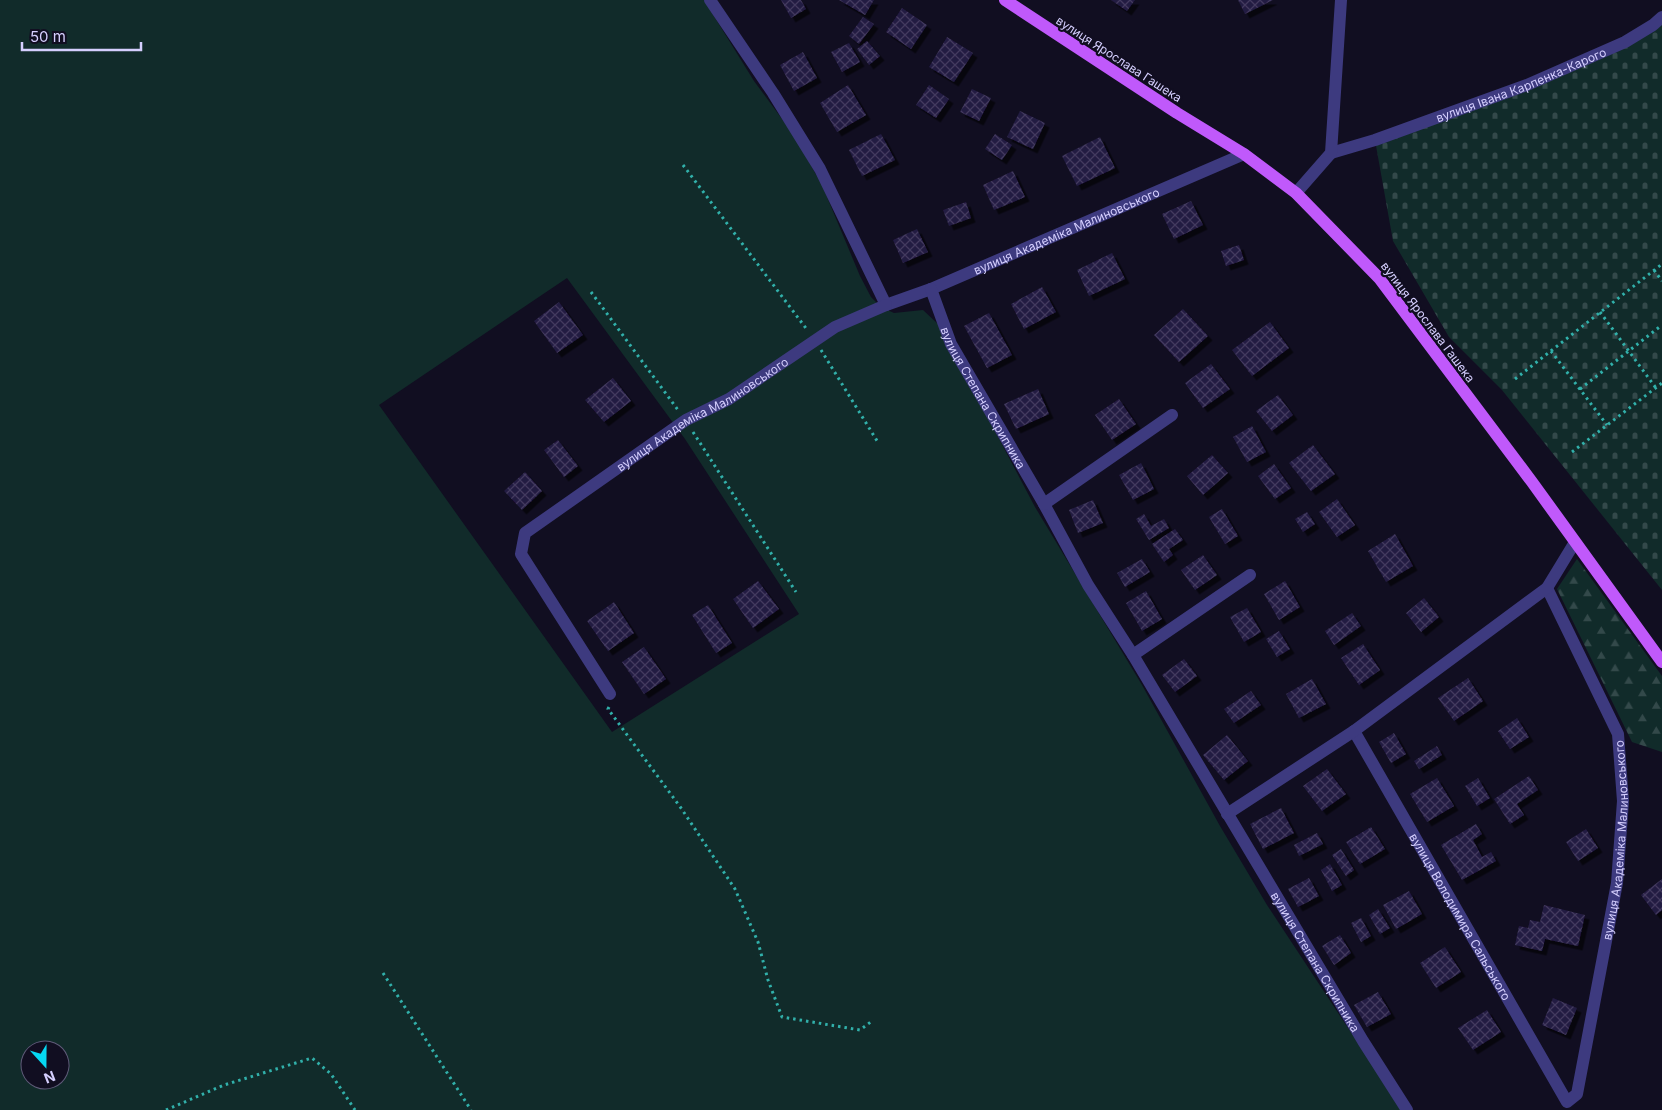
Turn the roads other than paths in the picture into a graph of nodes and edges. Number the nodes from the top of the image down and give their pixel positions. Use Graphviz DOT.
graph roads {
  1 [pos="710,0"];
  2 [pos="1005,0"];
  3 [pos="1340,0"];
  4 [pos="1662,17"];
  5 [pos="1331,152"];
  6 [pos="1244,154"];
  7 [pos="1296,193"];
  8 [pos="931,289"];
  9 [pos="886,305"];
  10 [pos="1172,415"];
  11 [pos="1044,504"];
  12 [pos="1575,542"];
  13 [pos="1250,575"];
  14 [pos="1547,588"];
  15 [pos="1133,655"];
  16 [pos="1662,662"];
  17 [pos="610,694"];
  18 [pos="1354,731"];
  19 [pos="1227,814"];
  20 [pos="1566,1102"];
  21 [pos="1407,1110"];
  1 -- 9 [label="street"];
  2 -- 6 [label="main road, вулиця Ярослава Гашека"];
  3 -- 5 [label="street"];
  4 -- 5 [label="street, вулиця Івана Карпенка-Карого"];
  5 -- 7 [label="street"];
  6 -- 7 [label="main road, вулиця Ярослава Гашека"];
  6 -- 8 [label="street, вулиця Академіка Малиновського"];
  7 -- 12 [label="main road, вулиця Ярослава Гашека"];
  8 -- 9 [label="street, вулиця Академіка Малиновського"];
  8 -- 11 [label="street, вулиця Степана Скрипника"];
  9 -- 17 [label="street, вулиця Академіка Малиновського"];
  10 -- 11 [label="street"];
  11 -- 15 [label="street, вулиця Степана Скрипника"];
  12 -- 14 [label="street"];
  12 -- 16 [label="main road, вулиця Ярослава Гашека"];
  13 -- 15 [label="street"];
  14 -- 18 [label="street"];
  14 -- 20 [label="street, вулиця Академіка Малиновського"];
  15 -- 19 [label="street, вулиця Степана Скрипника"];
  18 -- 19 [label="street"];
  18 -- 20 [label="street, вулиця Володимира Сальського"];
  19 -- 21 [label="street, вулиця Степана Скрипника"];
}
